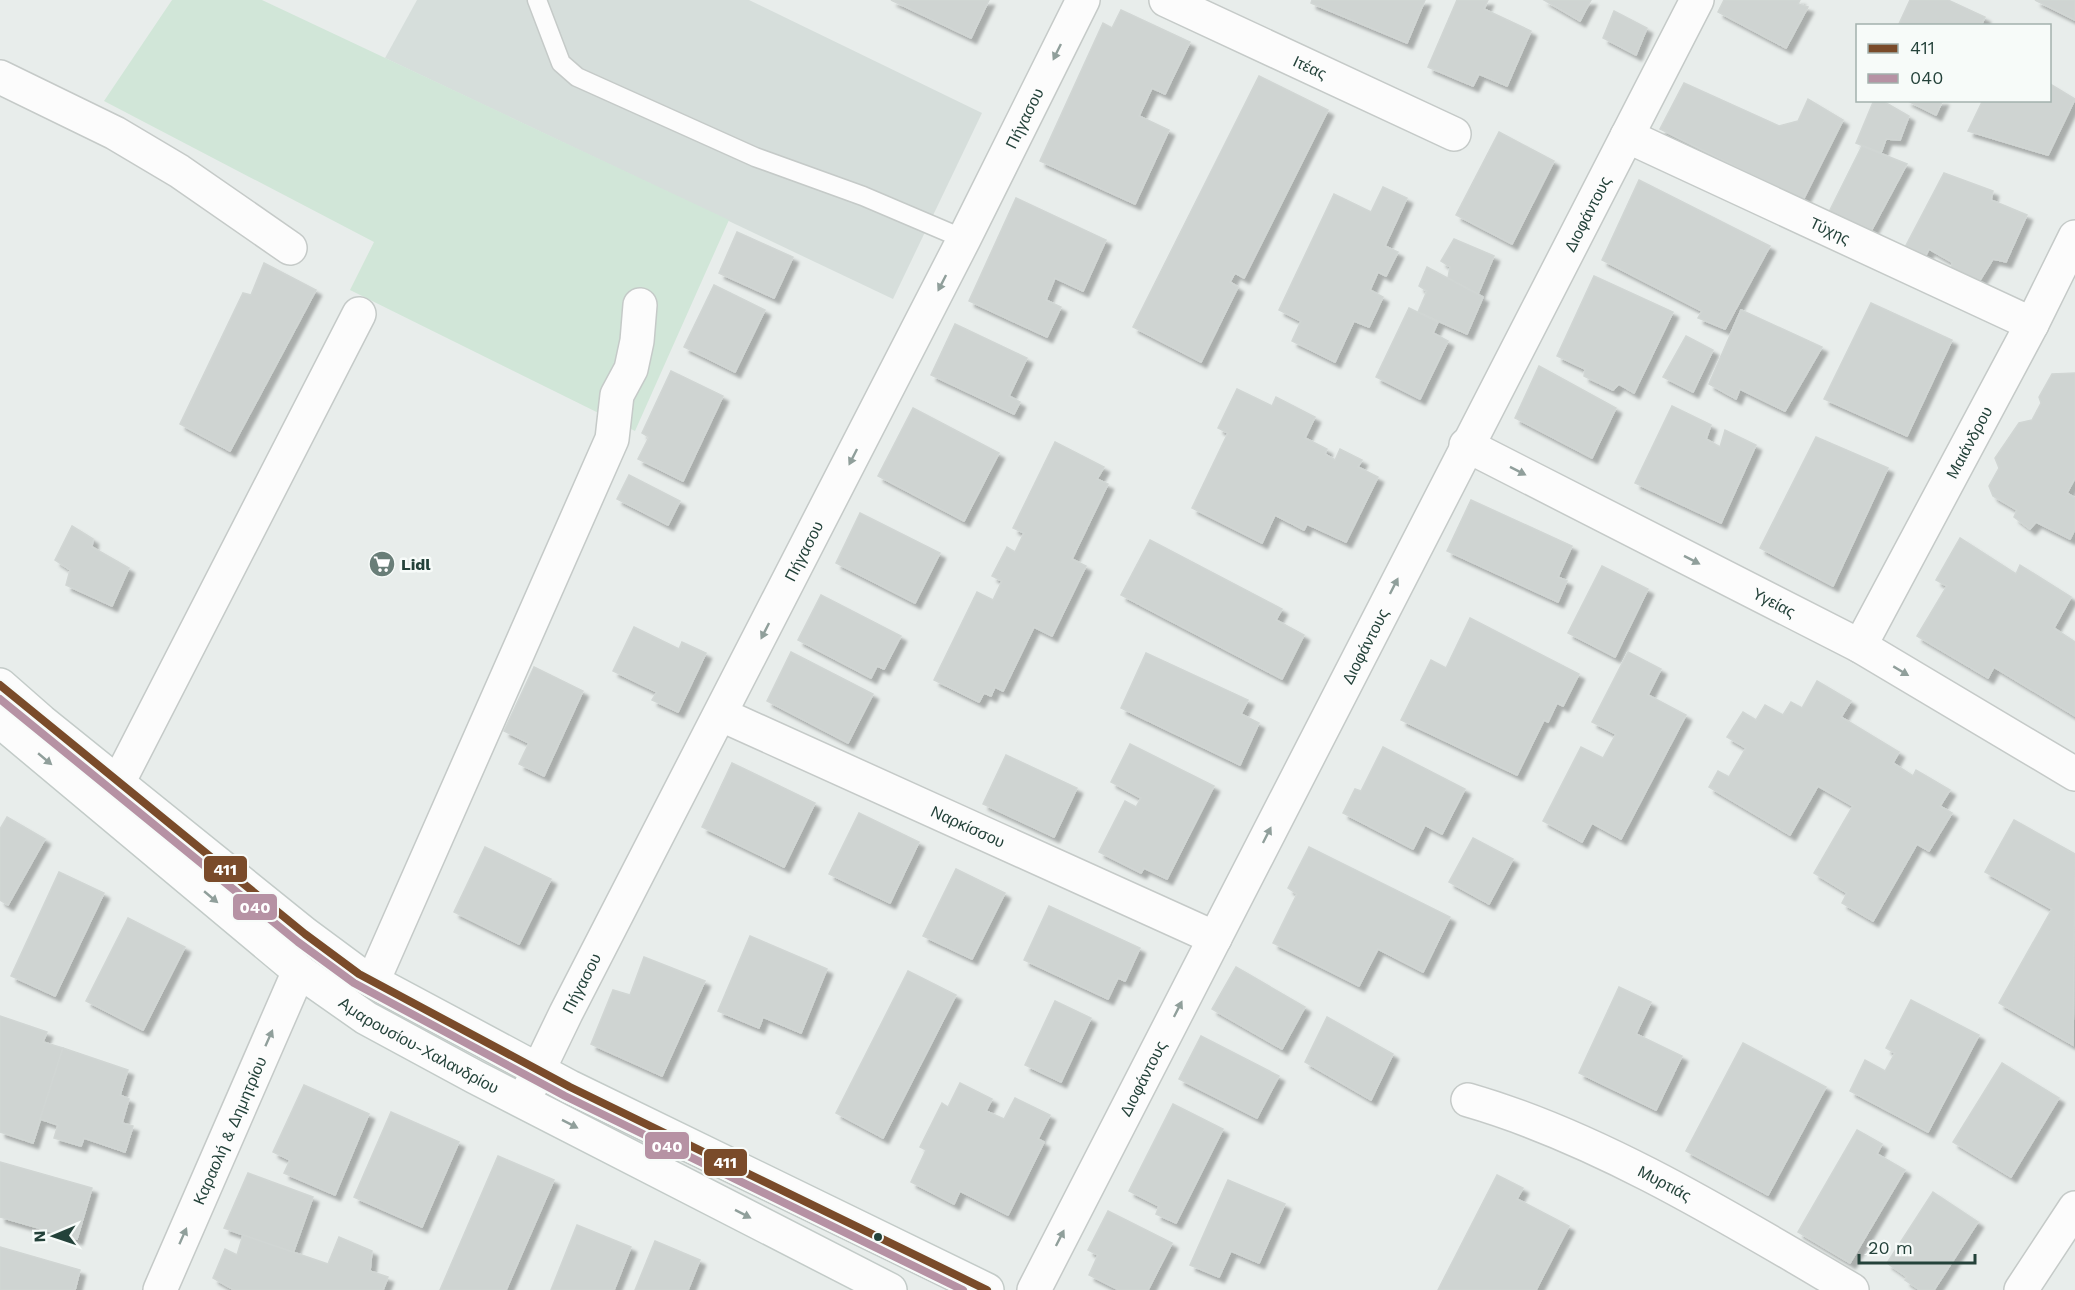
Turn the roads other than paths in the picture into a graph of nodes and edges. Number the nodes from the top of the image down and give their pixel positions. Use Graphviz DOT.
graph roads {
  1 [pos="537,0"];
  2 [pos="1083,0"];
  3 [pos="1166,0"];
  4 [pos="1697,0"];
  5 [pos="0,77"];
  6 [pos="1454,134"];
  7 [pos="1628,136"];
  8 [pos="2075,237"];
  9 [pos="964,239"];
  10 [pos="290,248"];
  11 [pos="640,304"];
  12 [pos="359,314"];
  13 [pos="2032,324"];
  14 [pos="1466,445"];
  15 [pos="1860,646"];
  16 [pos="0,685"];
  17 [pos="722,715"];
  18 [pos="0,722"];
  19 [pos="2075,774"];
  20 [pos="118,783"];
  21 [pos="1215,938"];
  22 [pos="299,971"];
  23 [pos="372,981"];
  24 [pos="539,1069"];
  25 [pos="524,1100"];
  26 [pos="1468,1100"];
  27 [pos="2075,1208"];
  28 [pos="160,1290"];
  29 [pos="890,1290"];
  30 [pos="987,1290"];
  31 [pos="1034,1290"];
  32 [pos="1852,1290"];
  33 [pos="2021,1290"];
  1 -- 9 [label="lane"];
  2 -- 9 [label="street, Πήγασου, one-way"];
  3 -- 6 [label="street, Ιτέας"];
  4 -- 7 [label="street, Διοφάντους"];
  5 -- 10 [label="street"];
  7 -- 13 [label="street, Τύχης"];
  7 -- 14 [label="street, Διοφάντους"];
  8 -- 13 [label="street, Μαιάνδρου"];
  9 -- 17 [label="street, Πήγασου, one-way"];
  11 -- 23 [label="street"];
  12 -- 20 [label="street"];
  13 -- 15 [label="street, Μαιάνδρου"];
  14 -- 15 [label="street, Υγείας, one-way"];
  21 -- 14 [label="street, Διοφάντους, one-way"];
  15 -- 19 [label="street, Υγείας, one-way"];
  16 -- 20 [label="street, Αμαρουσίου-Χαλανδρίου"];
  17 -- 21 [label="street, Ναρκίσσου"];
  17 -- 24 [label="street, Πήγασου"];
  18 -- 22 [label="street, Αμαρουσίου-Χαλανδρίου, one-way"];
  20 -- 23 [label="street, Αμαρουσίου-Χαλανδρίου"];
  31 -- 21 [label="street, Διοφάντους, one-way"];
  22 -- 25 [label="street, Αμαρουσίου-Χαλανδρίου"];
  28 -- 22 [label="street, Καραολή & Δημητρίου, one-way"];
  23 -- 24 [label="street, Αμαρουσίου-Χαλανδρίου"];
  24 -- 25 [label="street, Πήγασου"];
  24 -- 30 [label="street, Αμαρουσίου-Χαλανδρίου"];
  25 -- 29 [label="street, Αμαρουσίου-Χαλανδρίου, one-way"];
  26 -- 32 [label="street, Μυρτιάς"];
  27 -- 33 [label="street"];
}
